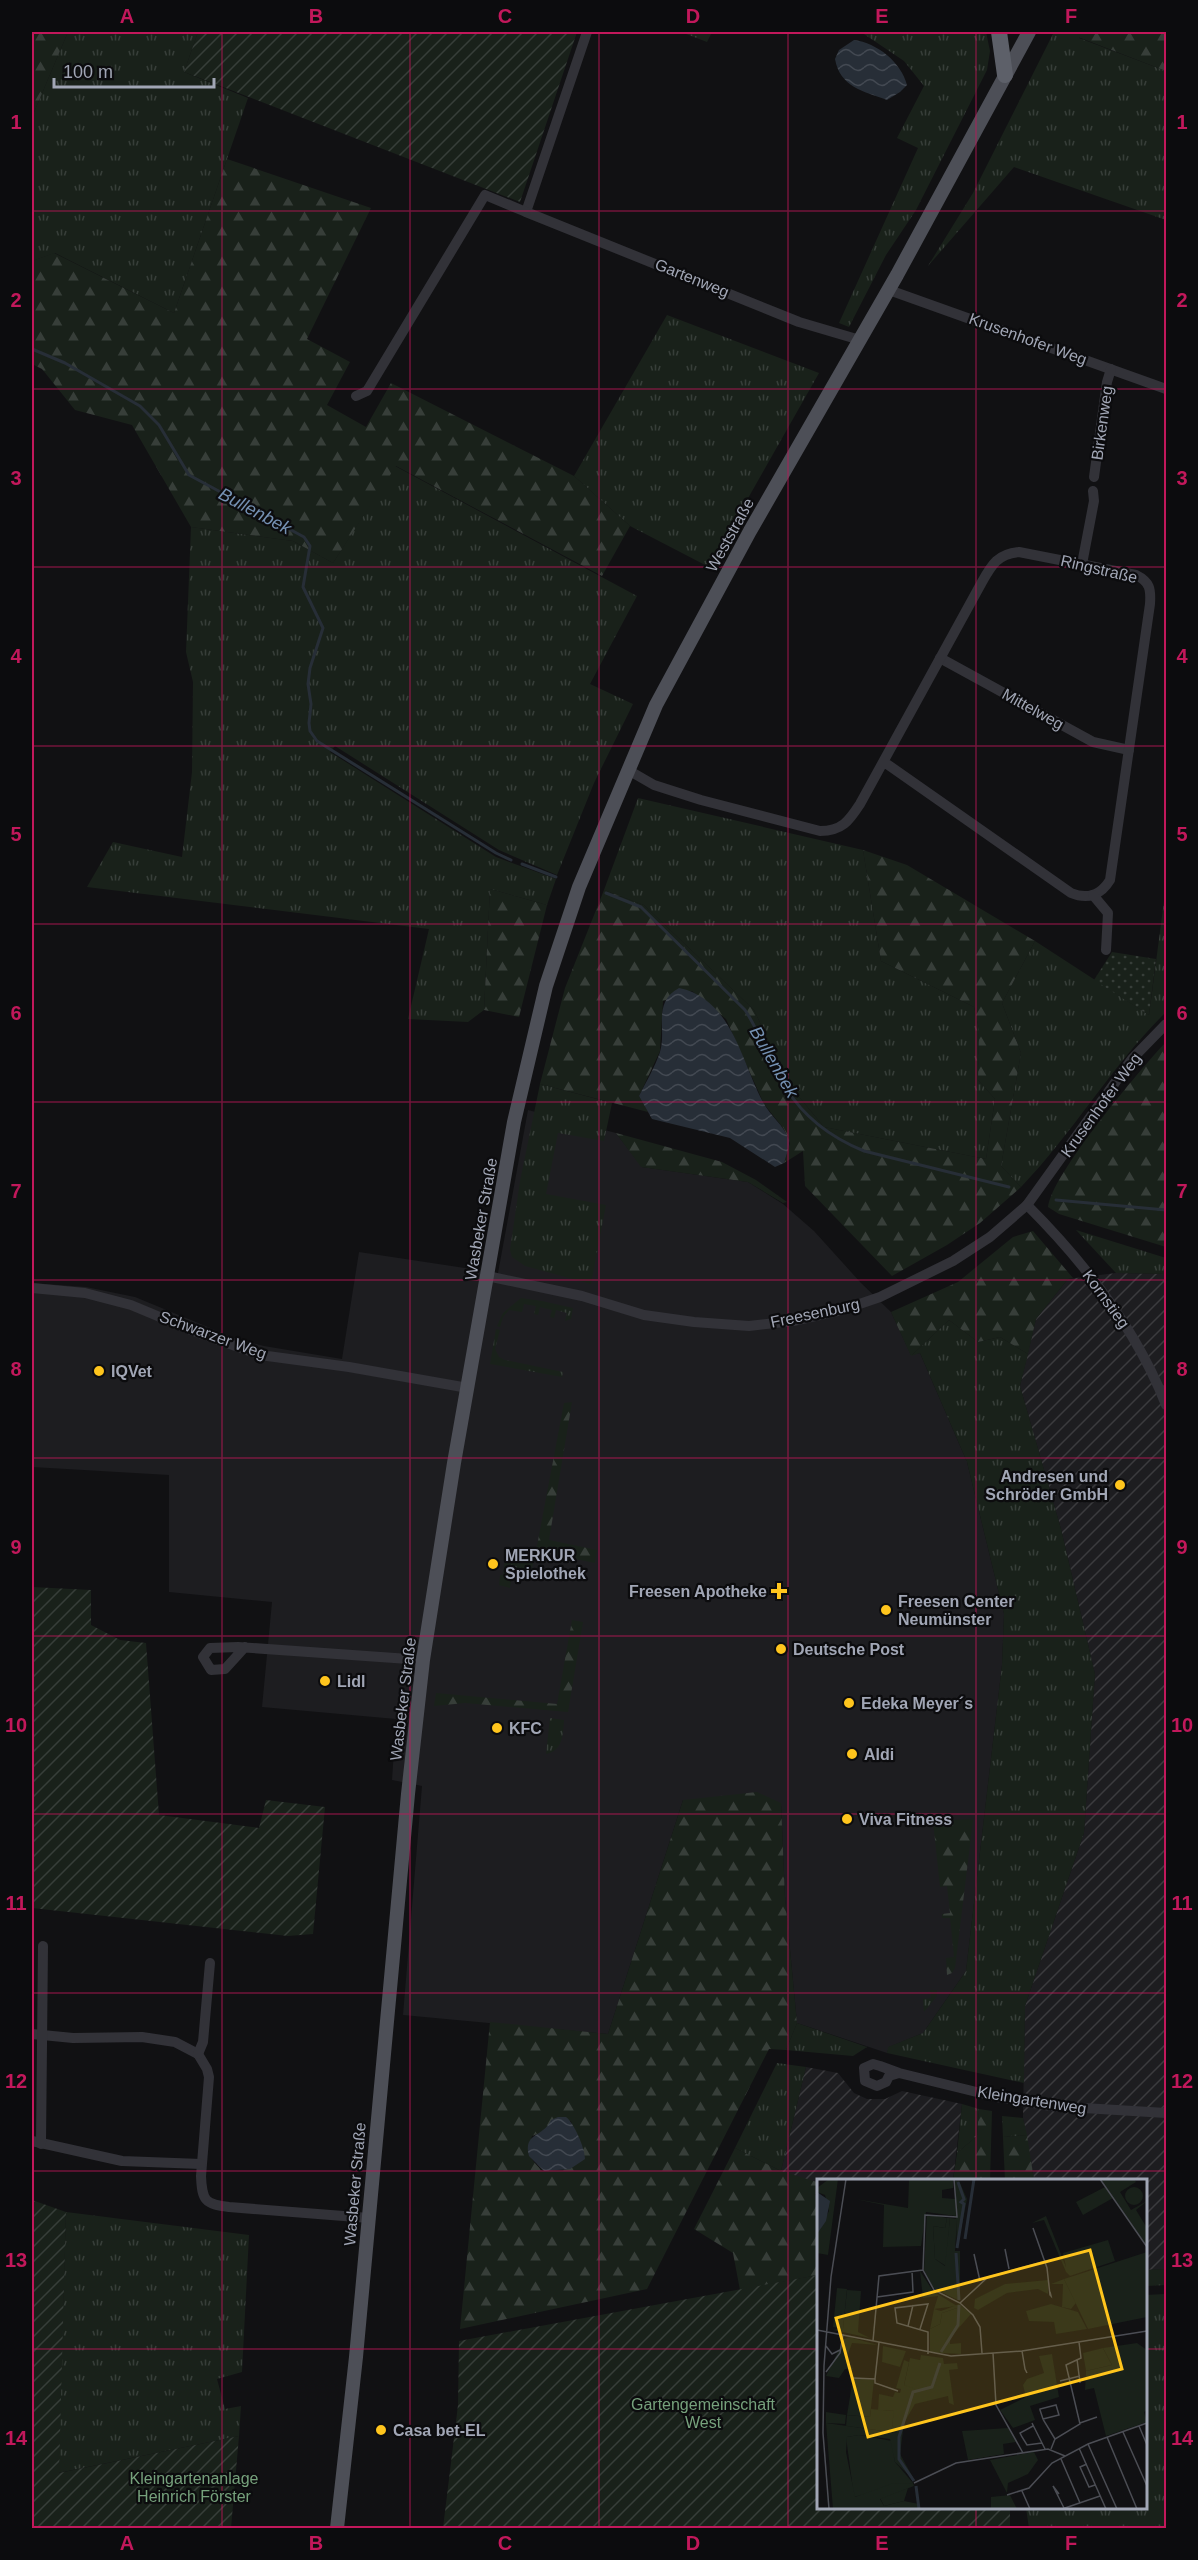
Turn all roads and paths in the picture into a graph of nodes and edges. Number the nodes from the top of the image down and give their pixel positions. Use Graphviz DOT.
graph roads {
  1 [pos="587,32"];
  2 [pos="999,32"];
  3 [pos="1029,32"];
  4 [pos="1005,75"];
  5 [pos="526,212"];
  6 [pos="889,290"];
  7 [pos="860,340"];
  8 [pos="1111,369"];
  9 [pos="1167,389"];
  10 [pos="356,396"];
  11 [pos="1094,477"];
  12 [pos="1093,491"];
  13 [pos="1082,564"];
  14 [pos="940,658"];
  15 [pos="1129,750"];
  16 [pos="884,762"];
  17 [pos="628,770"];
  18 [pos="579,887"];
  19 [pos="1093,895"];
  20 [pos="1106,951"];
  21 [pos="1167,1024"];
  22 [pos="1040,1189"];
  23 [pos="1028,1205"];
  24 [pos="487,1276"];
  25 [pos="32,1288"];
  26 [pos="468,1388"];
  27 [pos="1167,1405"];
  28 [pos="245,1647"];
  29 [pos="423,1660"];
  30 [pos="43,1946"];
  31 [pos="210,1964"];
  32 [pos="37,2035"];
  33 [pos="198,2054"];
  34 [pos="899,2073"];
  35 [pos="1167,2113"];
  36 [pos="36,2143"];
  37 [pos="201,2164"];
  38 [pos="369,2218"];
  39 [pos="337,2529"];
  1 -- 5 [label="street"];
  2 -- 4 [label="highway"];
  3 -- 4 [label="main road, Weststraße"];
  4 -- 6 [label="main road, Weststraße"];
  5 -- 7 [label="street, Gartenweg"];
  5 -- 10 [label="street, Gartenweg"];
  6 -- 7 [label="main road, Weststraße"];
  6 -- 8 [label="street, Krusenhofer Weg"];
  7 -- 17 [label="main road, Weststraße"];
  8 -- 9 [label="street, Krusenhofer Weg"];
  8 -- 11 [label="street, Birkenweg"];
  12 -- 13 [label="street"];
  13 -- 14 [label="street, Ringstraße"];
  13 -- 15 [label="street, Ringstraße"];
  14 -- 15 [label="street, Mittelweg"];
  14 -- 16 [label="street, Ringstraße"];
  15 -- 19 [label="street, Ringstraße"];
  16 -- 17 [label="street, Ringstraße"];
  16 -- 19 [label="street"];
  17 -- 18 [label="main road, Weststraße"];
  18 -- 24 [label="main road, Wasbeker Straße"];
  19 -- 20 [label="street"];
  21 -- 22 [label="street, Krusenhofer Weg"];
  22 -- 23 [label="street, Freesenburg"];
  23 -- 24 [label="street, Freesenburg"];
  23 -- 27 [label="street, Kornstieg"];
  24 -- 26 [label="main road, Wasbeker Straße"];
  25 -- 26 [label="street, Schwarzer Weg"];
  26 -- 29 [label="main road, Wasbeker Straße"];
  28 -- 29 [label="street"];
  29 -- 38 [label="main road, Wasbeker Straße"];
  30 -- 32 [label="street"];
  31 -- 33 [label="street"];
  32 -- 33 [label="street"];
  32 -- 36 [label="street"];
  33 -- 37 [label="street"];
  34 -- 35 [label="street, Kleingartenweg"];
  36 -- 37 [label="street"];
  37 -- 38 [label="street"];
  38 -- 39 [label="main road, Wasbeker Straße"];
}
